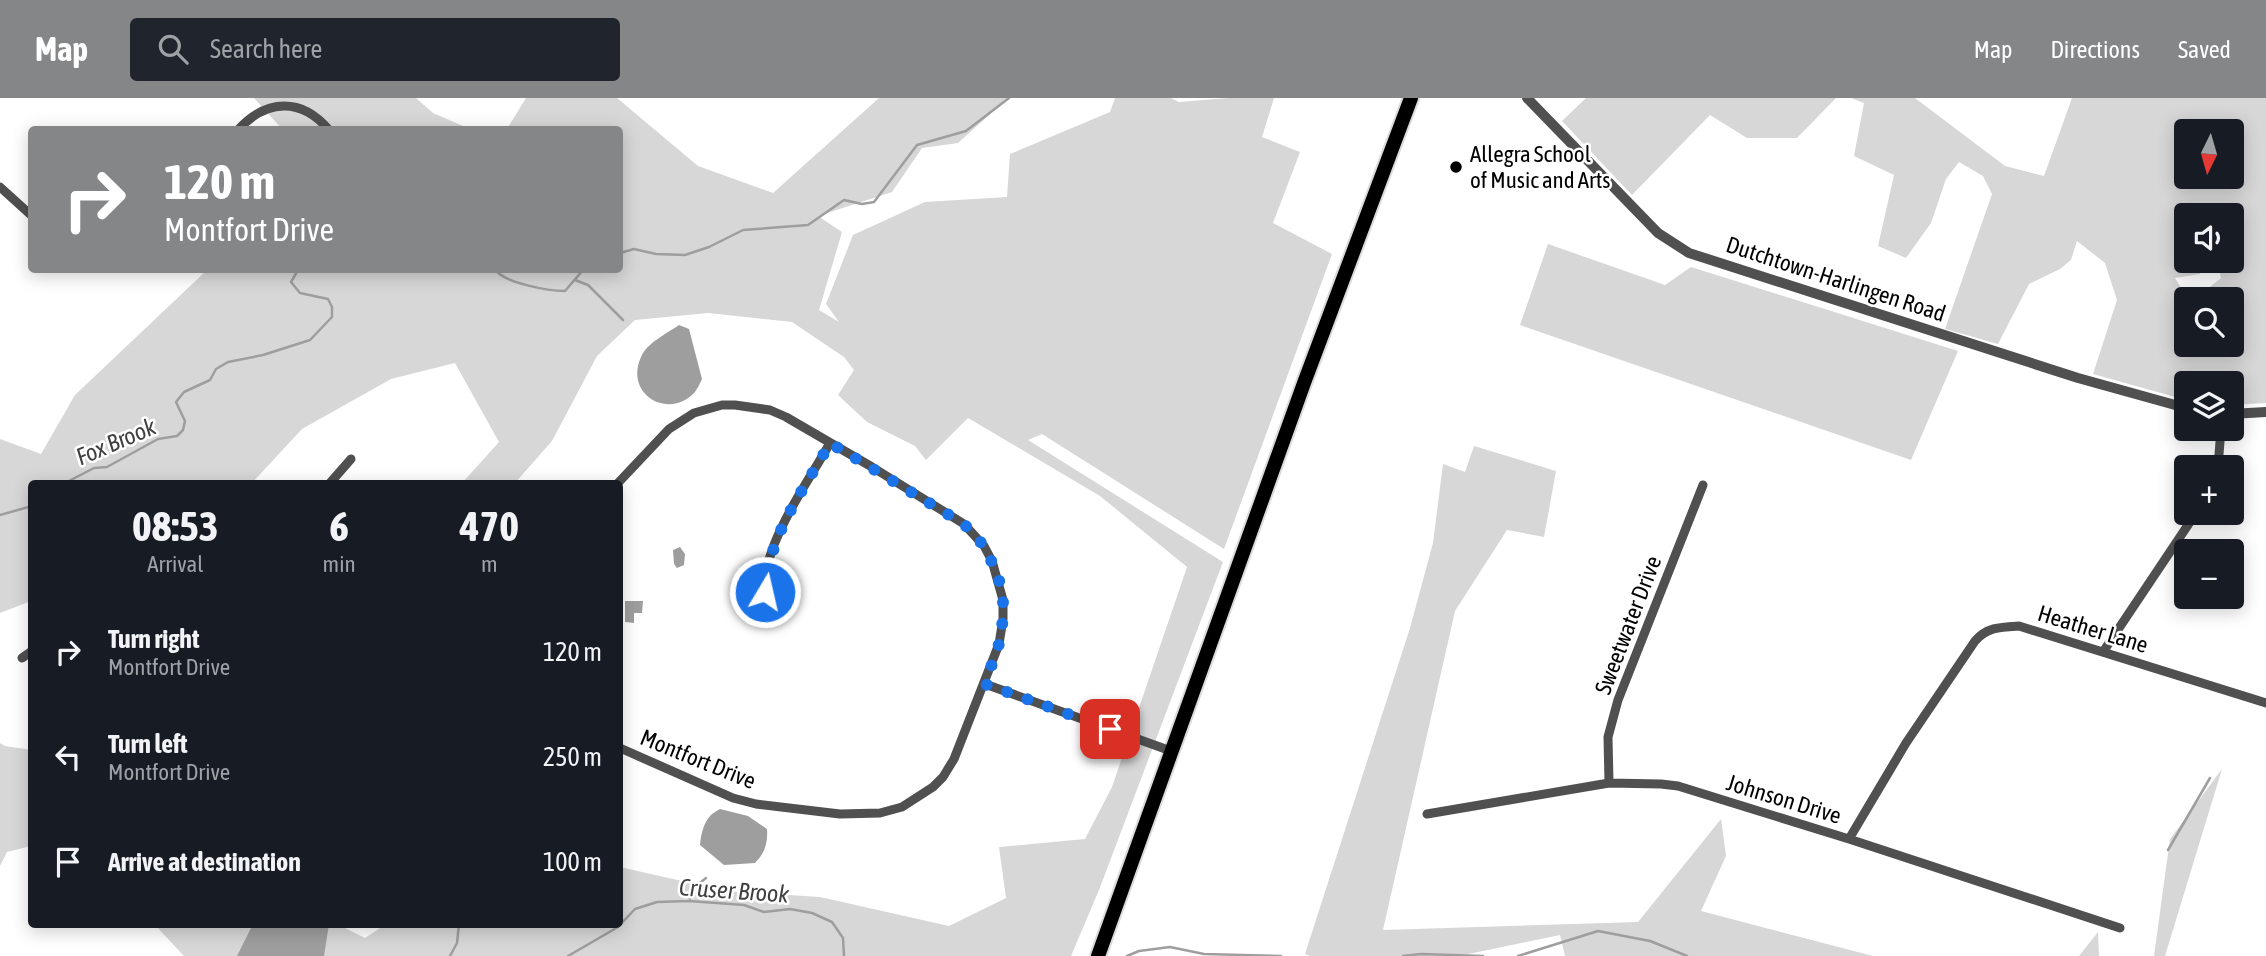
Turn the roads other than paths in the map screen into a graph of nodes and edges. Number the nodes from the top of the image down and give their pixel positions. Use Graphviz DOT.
graph roads {
  1 [pos="1411,98"];
  2 [pos="1527,98"];
  3 [pos="243,126"];
  4 [pos="326,126"];
  5 [pos="0,187"];
  6 [pos="28,212"];
  7 [pos="2174,405"];
  8 [pos="2266,412"];
  9 [pos="2244,413"];
  10 [pos="830,443"];
  11 [pos="352,458"];
  12 [pos="333,480"];
  13 [pos="621,480"];
  14 [pos="1703,485"];
  15 [pos="2188,525"];
  16 [pos="769,620"];
  17 [pos="2103,652"];
  18 [pos="28,653"];
  19 [pos="22,658"];
  20 [pos="985,684"];
  21 [pos="2266,704"];
  22 [pos="623,749"];
  23 [pos="1171,751"];
  24 [pos="1609,783"];
  25 [pos="1427,814"];
  26 [pos="1849,839"];
  27 [pos="2120,928"];
  28 [pos="1100,953"];
  1 -- 23 [label="highway"];
  2 -- 7 [label="street, Dutchtown-Harlingen Road"];
  3 -- 4 [label="street"];
  5 -- 6 [label="street"];
  8 -- 9 [label="street"];
  10 -- 13 [label="street, Montfort Drive"];
  10 -- 16 [label="street"];
  10 -- 20 [label="street, Montfort Drive"];
  11 -- 12 [label="street"];
  14 -- 24 [label="street, Sweetwater Drive"];
  15 -- 17 [label="street"];
  17 -- 21 [label="street, Heather Lane"];
  17 -- 26 [label="street, Heather Lane"];
  18 -- 19 [label="street"];
  20 -- 22 [label="street, Montfort Drive"];
  20 -- 23 [label="street"];
  23 -- 28 [label="highway"];
  24 -- 25 [label="street, Johnson Drive"];
  24 -- 26 [label="street, Johnson Drive"];
  26 -- 27 [label="street, Johnson Drive"];
}
